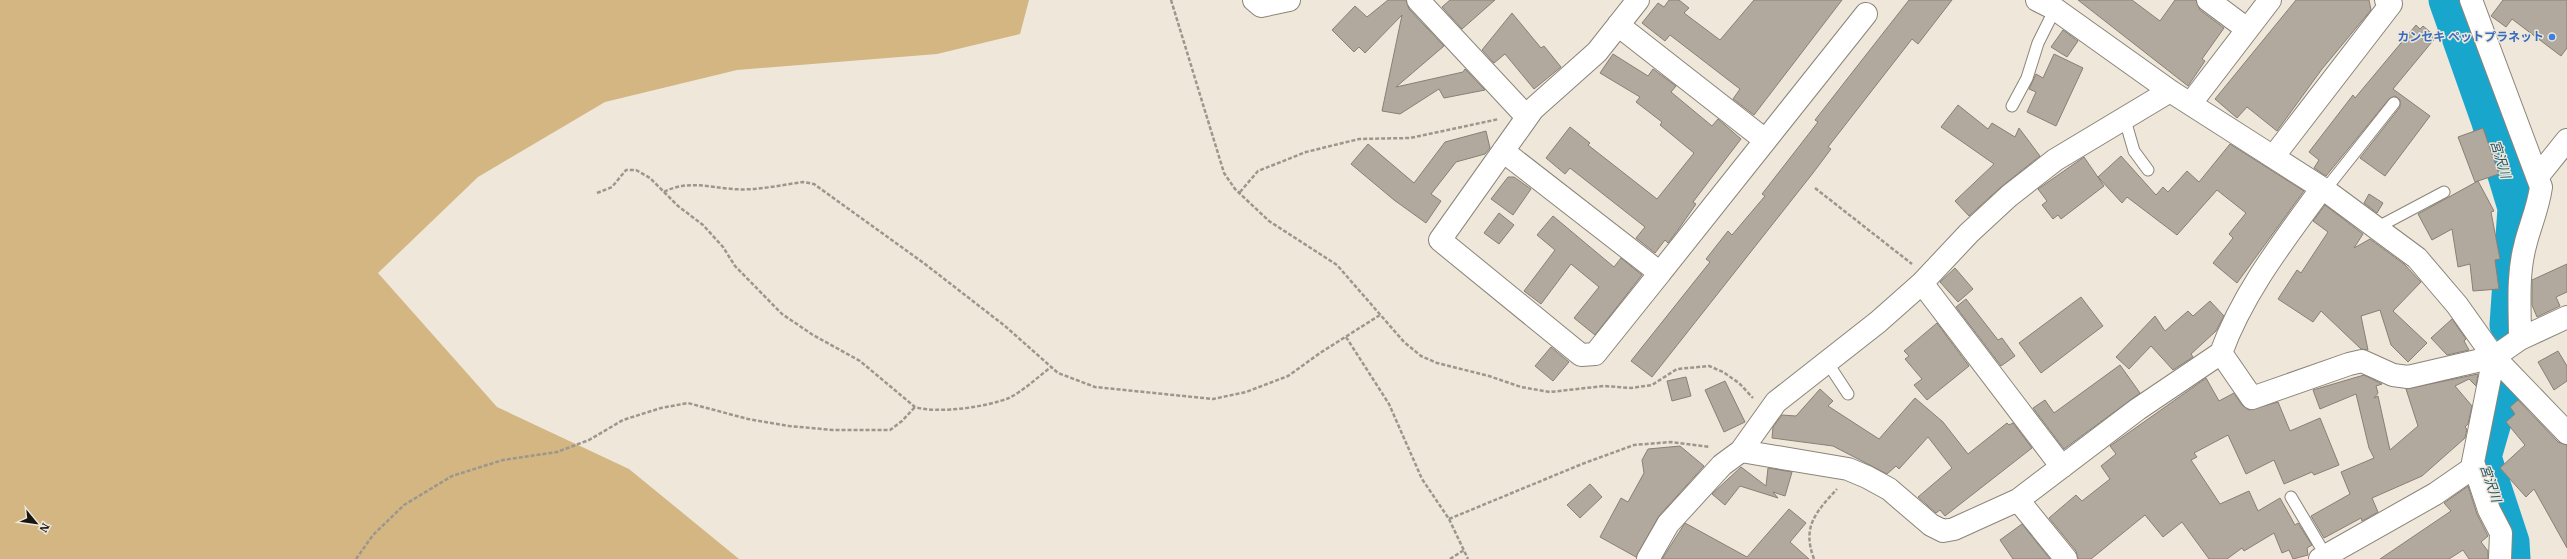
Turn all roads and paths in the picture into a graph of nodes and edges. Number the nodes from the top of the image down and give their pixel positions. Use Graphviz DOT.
graph roads {
  1 [pos="1171,0"];
  2 [pos="1254,0"];
  3 [pos="1289,0"];
  4 [pos="1418,0"];
  5 [pos="1638,0"];
  6 [pos="2208,0"];
  7 [pos="2270,0"];
  8 [pos="2386,0"];
  9 [pos="2471,0"];
  10 [pos="2046,4"];
  11 [pos="1866,14"];
  12 [pos="1618,25"];
  13 [pos="2247,29"];
  14 [pos="2170,91"];
  15 [pos="2191,103"];
  16 [pos="2394,103"];
  17 [pos="2012,106"];
  18 [pos="1523,112"];
  19 [pos="2125,120"];
  20 [pos="1765,140"];
  21 [pos="2567,140"];
  22 [pos="1503,151"];
  23 [pos="2273,157"];
  24 [pos="2148,170"];
  25 [pos="2538,176"];
  26 [pos="1815,188"];
  27 [pos="2324,189"];
  28 [pos="664,192"];
  29 [pos="1240,192"];
  30 [pos="2444,192"];
  31 [pos="597,193"];
  32 [pos="2378,227"];
  33 [pos="1660,273"];
  34 [pos="1925,280"];
  35 [pos="1380,315"];
  36 [pos="2567,317"];
  37 [pos="1346,337"];
  38 [pos="2520,339"];
  39 [pos="2221,353"];
  40 [pos="2494,357"];
  41 [pos="1827,362"];
  42 [pos="1051,367"];
  43 [pos="1848,394"];
  44 [pos="915,407"];
  45 [pos="1767,413"];
  46 [pos="2567,433"];
  47 [pos="1741,451"];
  48 [pos="2062,467"];
  49 [pos="2474,467"];
  50 [pos="1853,471"];
  51 [pos="2291,497"];
  52 [pos="2018,500"];
  53 [pos="1449,519"];
  54 [pos="1464,550"];
  55 [pos="2323,558"];
  56 [pos="356,559"];
  57 [pos="1450,559"];
  58 [pos="1468,559"];
  59 [pos="1648,559"];
  60 [pos="1814,559"];
  61 [pos="2066,559"];
  62 [pos="2500,559"];
  1 -- 29 [label="path"];
  2 -- 3 [label="street"];
  4 -- 18 [label="street"];
  5 -- 12 [label="street"];
  6 -- 13 [label="street"];
  7 -- 13 [label="street"];
  8 -- 23 [label="street"];
  9 -- 25 [label="street"];
  10 -- 14 [label="street"];
  10 -- 17 [label="lane"];
  11 -- 20 [label="street"];
  12 -- 18 [label="street"];
  12 -- 20 [label="street"];
  13 -- 15 [label="street"];
  14 -- 15 [label="street"];
  14 -- 19 [label="street"];
  15 -- 23 [label="street"];
  16 -- 27 [label="lane"];
  18 -- 22 [label="street"];
  18 -- 29 [label="path"];
  19 -- 24 [label="lane"];
  19 -- 34 [label="street"];
  20 -- 33 [label="street"];
  21 -- 25 [label="street"];
  22 -- 33 [label="street"];
  22 -- 33 [label="street"];
  23 -- 27 [label="street"];
  25 -- 38 [label="street"];
  26 -- 34 [label="path"];
  27 -- 32 [label="street"];
  27 -- 39 [label="street"];
  28 -- 31 [label="path"];
  28 -- 42 [label="path"];
  28 -- 44 [label="path"];
  29 -- 35 [label="path"];
  30 -- 32 [label="lane"];
  32 -- 40 [label="street"];
  34 -- 41 [label="street"];
  34 -- 48 [label="street"];
  35 -- 37 [label="path"];
  35 -- 45 [label="path"];
  36 -- 38 [label="street"];
  37 -- 42 [label="path"];
  37 -- 53 [label="path"];
  38 -- 40 [label="street"];
  39 -- 40 [label="street"];
  39 -- 48 [label="street"];
  40 -- 46 [label="street"];
  40 -- 49 [label="street"];
  41 -- 43 [label="lane"];
  41 -- 45 [label="street"];
  42 -- 44 [label="path"];
  44 -- 56 [label="path"];
  45 -- 47 [label="street"];
  47 -- 50 [label="street"];
  47 -- 53 [label="path"];
  47 -- 59 [label="street"];
  48 -- 52 [label="street"];
  49 -- 55 [label="street"];
  49 -- 62 [label="street"];
  50 -- 52 [label="street"];
  50 -- 60 [label="path"];
  51 -- 55 [label="lane"];
  52 -- 61 [label="street"];
  53 -- 54 [label="path"];
  54 -- 57 [label="path"];
  54 -- 58 [label="path"];
}
